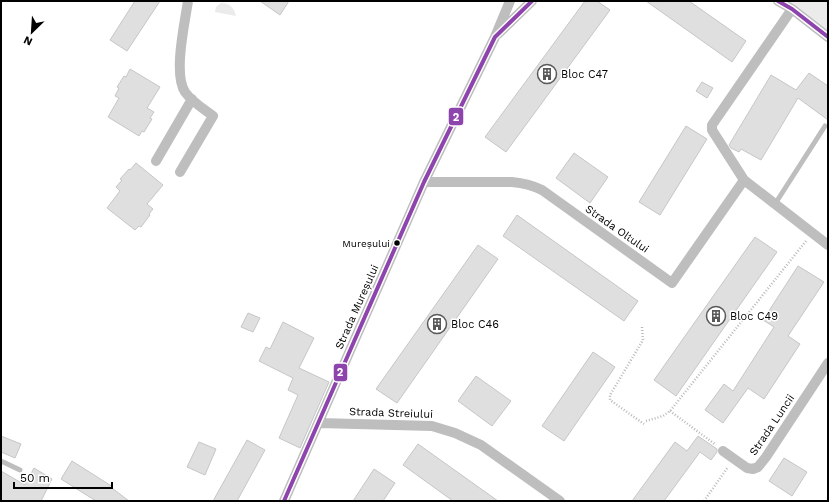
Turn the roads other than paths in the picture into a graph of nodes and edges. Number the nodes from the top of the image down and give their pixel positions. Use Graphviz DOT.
graph roads {
  1 [pos="188,1"];
  2 [pos="510,1"];
  3 [pos="532,1"];
  4 [pos="778,1"];
  5 [pos="792,9"];
  6 [pos="495,37"];
  7 [pos="828,37"];
  8 [pos="192,99"];
  9 [pos="825,126"];
  10 [pos="156,161"];
  11 [pos="180,172"];
  12 [pos="744,180"];
  13 [pos="424,182"];
  14 [pos="775,204"];
  15 [pos="828,245"];
  16 [pos="828,363"];
  17 [pos="319,423"];
  18 [pos="723,450"];
  19 [pos="1,461"];
  20 [pos="20,470"];
  21 [pos="284,501"];
  22 [pos="560,501"];
  1 -- 8 [label="street"];
  2 -- 6 [label="street, Strada Mureșului"];
  3 -- 6 [label="street, Strada Mureșului"];
  4 -- 5 [label="street"];
  5 -- 7 [label="street"];
  5 -- 12 [label="street"];
  6 -- 13 [label="street, Strada Mureșului"];
  8 -- 10 [label="street"];
  8 -- 11 [label="street"];
  9 -- 14 [label="lane"];
  12 -- 13 [label="street, Strada Oltului"];
  12 -- 14 [label="street"];
  13 -- 17 [label="street, Strada Mureșului"];
  14 -- 15 [label="street"];
  16 -- 18 [label="street, Strada Luncii"];
  17 -- 21 [label="street, Strada Mureșului"];
  17 -- 22 [label="street, Strada Streiului"];
  19 -- 20 [label="lane"];
}
